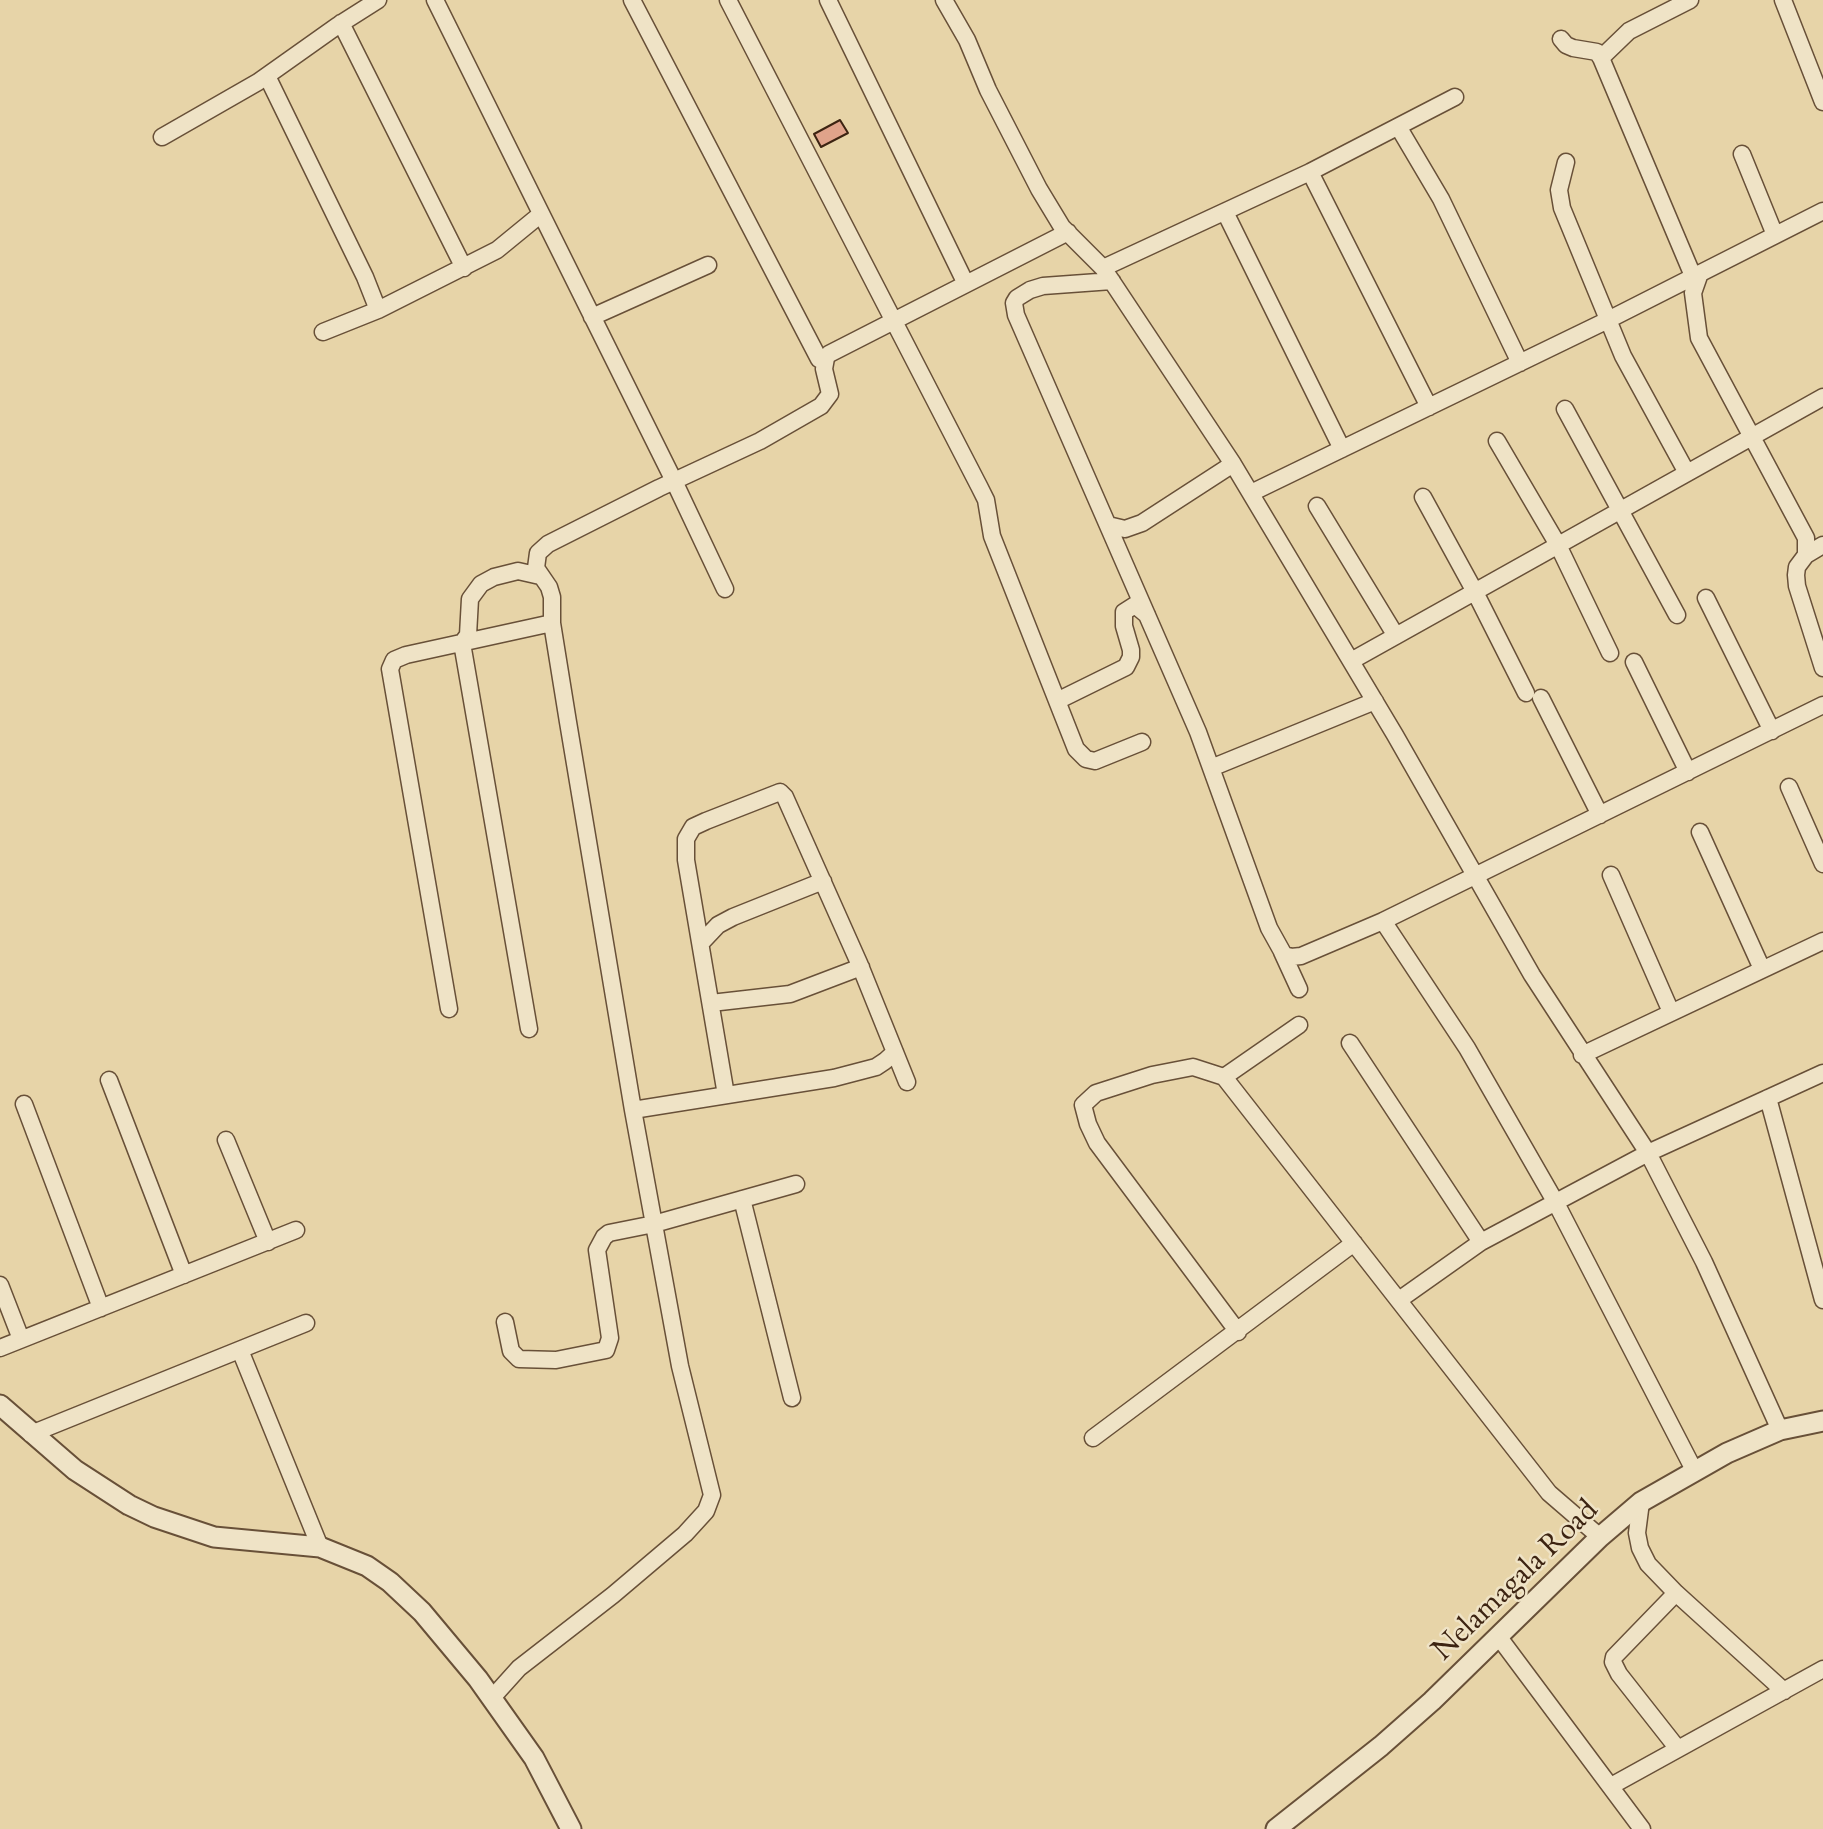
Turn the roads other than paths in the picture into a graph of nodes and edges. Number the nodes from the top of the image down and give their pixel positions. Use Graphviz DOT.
graph roads {
  1 [pos="378,0"];
  2 [pos="435,0"];
  3 [pos="632,0"];
  4 [pos="728,0"];
  5 [pos="828,0"];
  6 [pos="944,0"];
  7 [pos="1690,0"];
  8 [pos="1783,0"];
  9 [pos="341,23"];
  10 [pos="1561,38"];
  11 [pos="1601,58"];
  12 [pos="267,76"];
  13 [pos="1455,97"];
  14 [pos="1823,102"];
  15 [pos="1399,128"];
  16 [pos="162,137"];
  17 [pos="1742,154"];
  18 [pos="1566,163"];
  19 [pos="1310,172"];
  20 [pos="1823,211"];
  21 [pos="1225,212"];
  22 [pos="541,214"];
  23 [pos="1068,232"];
  24 [pos="1775,235"];
  25 [pos="708,265"];
  26 [pos="464,268"];
  27 [pos="1107,274"];
  28 [pos="1697,275"];
  29 [pos="966,284"];
  30 [pos="378,310"];
  31 [pos="592,317"];
  32 [pos="1608,320"];
  33 [pos="893,321"];
  34 [pos="323,332"];
  35 [pos="825,362"];
  36 [pos="1520,363"];
  37 [pos="1821,402"];
  38 [pos="1429,407"];
  39 [pos="1565,409"];
  40 [pos="1751,437"];
  41 [pos="1497,441"];
  42 [pos="1342,449"];
  43 [pos="1233,464"];
  44 [pos="1687,473"];
  45 [pos="674,481"];
  46 [pos="1251,493"];
  47 [pos="1423,496"];
  48 [pos="1317,506"];
  49 [pos="1621,509"];
  50 [pos="1108,526"];
  51 [pos="1558,545"];
  52 [pos="1823,545"];
  53 [pos="1806,555"];
  54 [pos="540,576"];
  55 [pos="725,589"];
  56 [pos="1475,592"];
  57 [pos="1706,598"];
  58 [pos="1147,615"];
  59 [pos="1677,615"];
  60 [pos="552,623"];
  61 [pos="1396,636"];
  62 [pos="462,643"];
  63 [pos="1610,653"];
  64 [pos="1351,661"];
  65 [pos="1634,662"];
  66 [pos="1823,668"];
  67 [pos="1057,701"];
  68 [pos="1375,701"];
  69 [pos="1823,705"];
  70 [pos="1772,730"];
  71 [pos="1142,741"];
  72 [pos="1211,768"];
  73 [pos="1688,772"];
  74 [pos="1789,787"];
  75 [pos="1600,815"];
  76 [pos="1700,832"];
  77 [pos="1823,864"];
  78 [pos="1611,875"];
  79 [pos="1477,877"];
  80 [pos="822,881"];
  81 [pos="1383,921"];
  82 [pos="1823,941"];
  83 [pos="701,943"];
  84 [pos="1282,952"];
  85 [pos="861,967"];
  86 [pos="1762,969"];
  87 [pos="1299,989"];
  88 [pos="711,1003"];
  89 [pos="449,1009"];
  90 [pos="1671,1012"];
  91 [pos="1299,1025"];
  92 [pos="529,1029"];
  93 [pos="1350,1042"];
  94 [pos="895,1052"];
  95 [pos="1582,1055"];
  96 [pos="1823,1073"];
  97 [pos="1224,1077"];
  98 [pos="109,1080"];
  99 [pos="907,1082"];
  100 [pos="726,1095"];
  101 [pos="1768,1098"];
  102 [pos="24,1104"];
  103 [pos="633,1110"];
  104 [pos="226,1140"];
  105 [pos="1648,1153"];
  106 [pos="796,1184"];
  107 [pos="741,1199"];
  108 [pos="1556,1203"];
  109 [pos="654,1224"];
  110 [pos="296,1230"];
  111 [pos="268,1242"];
  112 [pos="1482,1242"];
  113 [pos="1354,1243"];
  114 [pos="184,1275"];
  115 [pos="0,1285"];
  116 [pos="1399,1300"];
  117 [pos="1823,1300"];
  118 [pos="101,1308"];
  119 [pos="505,1322"];
  120 [pos="306,1324"];
  121 [pos="1238,1332"];
  122 [pos="21,1339"];
  123 [pos="0,1348"];
  124 [pos="240,1350"];
  125 [pos="792,1398"];
  126 [pos="0,1405"];
  127 [pos="1823,1421"];
  128 [pos="1780,1430"];
  129 [pos="31,1434"];
  130 [pos="1093,1438"];
  131 [pos="1694,1470"];
  132 [pos="1641,1502"];
  133 [pos="1600,1537"];
  134 [pos="320,1547"];
  135 [pos="1676,1593"];
  136 [pos="1497,1636"];
  137 [pos="1823,1670"];
  138 [pos="1784,1690"];
  139 [pos="492,1698"];
  140 [pos="1678,1749"];
  141 [pos="1611,1786"];
  142 [pos="571,1829"];
  143 [pos="1276,1829"];
  144 [pos="1642,1829"];
  1 -- 9 [label="street"];
  2 -- 22 [label="street"];
  3 -- 35 [label="street"];
  4 -- 33 [label="street"];
  5 -- 29 [label="street"];
  6 -- 23 [label="street"];
  7 -- 11 [label="street"];
  8 -- 14 [label="street"];
  9 -- 12 [label="street"];
  9 -- 26 [label="street"];
  10 -- 11 [label="street"];
  11 -- 28 [label="street"];
  12 -- 16 [label="street"];
  12 -- 30 [label="street"];
  13 -- 15 [label="street"];
  15 -- 19 [label="street"];
  15 -- 36 [label="street"];
  17 -- 24 [label="street"];
  18 -- 32 [label="street"];
  19 -- 21 [label="street"];
  19 -- 38 [label="street"];
  20 -- 24 [label="street"];
  21 -- 27 [label="street"];
  21 -- 42 [label="street"];
  22 -- 26 [label="street"];
  22 -- 31 [label="street"];
  23 -- 27 [label="street"];
  23 -- 29 [label="street"];
  24 -- 28 [label="street"];
  25 -- 31 [label="street"];
  26 -- 30 [label="street"];
  27 -- 43 [label="street"];
  27 -- 50 [label="street"];
  28 -- 32 [label="street"];
  28 -- 40 [label="street"];
  29 -- 33 [label="street"];
  30 -- 34 [label="street"];
  31 -- 45 [label="street"];
  32 -- 36 [label="street"];
  32 -- 44 [label="street"];
  33 -- 35 [label="street"];
  33 -- 67 [label="street"];
  35 -- 45 [label="street"];
  36 -- 38 [label="street"];
  37 -- 40 [label="street"];
  38 -- 42 [label="street"];
  39 -- 49 [label="street"];
  40 -- 44 [label="street"];
  40 -- 53 [label="street"];
  41 -- 51 [label="street"];
  42 -- 46 [label="street"];
  43 -- 46 [label="street"];
  43 -- 50 [label="street"];
  44 -- 49 [label="street"];
  45 -- 54 [label="street"];
  45 -- 55 [label="street"];
  46 -- 64 [label="street"];
  47 -- 56 [label="street"];
  48 -- 61 [label="street"];
  49 -- 51 [label="street"];
  49 -- 59 [label="street"];
  50 -- 58 [label="street"];
  51 -- 56 [label="street"];
  51 -- 63 [label="street"];
  52 -- 53 [label="street"];
  53 -- 66 [label="street"];
  54 -- 60 [label="street"];
  54 -- 62 [label="street"];
  56 -- 61 [label="street"];
  56 -- 75 [label="street"];
  57 -- 70 [label="street"];
  58 -- 67 [label="street"];
  58 -- 72 [label="street"];
  60 -- 62 [label="street"];
  60 -- 103 [label="street"];
  61 -- 64 [label="street"];
  62 -- 89 [label="street"];
  62 -- 92 [label="street"];
  64 -- 68 [label="street"];
  65 -- 73 [label="street"];
  67 -- 71 [label="street"];
  68 -- 72 [label="street"];
  68 -- 79 [label="street"];
  69 -- 70 [label="street"];
  70 -- 73 [label="street"];
  72 -- 84 [label="street"];
  73 -- 75 [label="street"];
  74 -- 77 [label="street"];
  75 -- 79 [label="street"];
  76 -- 86 [label="street"];
  78 -- 90 [label="street"];
  79 -- 81 [label="street"];
  79 -- 95 [label="street"];
  80 -- 83 [label="street"];
  80 -- 83 [label="street"];
  80 -- 85 [label="street"];
  81 -- 84 [label="street"];
  81 -- 108 [label="street"];
  82 -- 86 [label="street"];
  83 -- 88 [label="street"];
  84 -- 87 [label="street"];
  85 -- 88 [label="street"];
  85 -- 94 [label="street"];
  86 -- 90 [label="street"];
  88 -- 100 [label="street"];
  90 -- 95 [label="street"];
  91 -- 97 [label="street"];
  93 -- 112 [label="street"];
  94 -- 99 [label="street"];
  94 -- 100 [label="street"];
  95 -- 105 [label="street"];
  96 -- 101 [label="street"];
  97 -- 113 [label="street"];
  97 -- 121 [label="street"];
  98 -- 114 [label="street"];
  100 -- 103 [label="street"];
  101 -- 105 [label="street"];
  101 -- 117 [label="street"];
  102 -- 118 [label="street"];
  103 -- 109 [label="street"];
  104 -- 111 [label="street"];
  105 -- 108 [label="street"];
  105 -- 128 [label="street"];
  106 -- 107 [label="street"];
  107 -- 109 [label="street"];
  107 -- 125 [label="street"];
  108 -- 112 [label="street"];
  108 -- 131 [label="street"];
  109 -- 119 [label="street"];
  109 -- 139 [label="street"];
  110 -- 111 [label="street"];
  111 -- 114 [label="street"];
  112 -- 116 [label="street"];
  113 -- 116 [label="street"];
  113 -- 121 [label="street"];
  114 -- 118 [label="street"];
  115 -- 122 [label="street"];
  116 -- 133 [label="street"];
  118 -- 122 [label="street"];
  120 -- 124 [label="street"];
  121 -- 130 [label="street"];
  122 -- 123 [label="street"];
  124 -- 129 [label="street"];
  124 -- 134 [label="street"];
  126 -- 129 [label="street"];
  127 -- 128 [label="street, Nelamagala Road"];
  128 -- 131 [label="street, Nelamagala Road"];
  129 -- 134 [label="street"];
  131 -- 132 [label="street, Nelamagala Road"];
  132 -- 133 [label="street, Nelamagala Road"];
  132 -- 135 [label="street"];
  133 -- 136 [label="street, Nelamagala Road"];
  134 -- 139 [label="street"];
  135 -- 138 [label="street"];
  135 -- 140 [label="street"];
  136 -- 141 [label="street"];
  136 -- 143 [label="street, Nelamagala Road"];
  137 -- 138 [label="street"];
  138 -- 140 [label="street"];
  139 -- 142 [label="street"];
  140 -- 141 [label="street"];
  141 -- 144 [label="street"];
}
